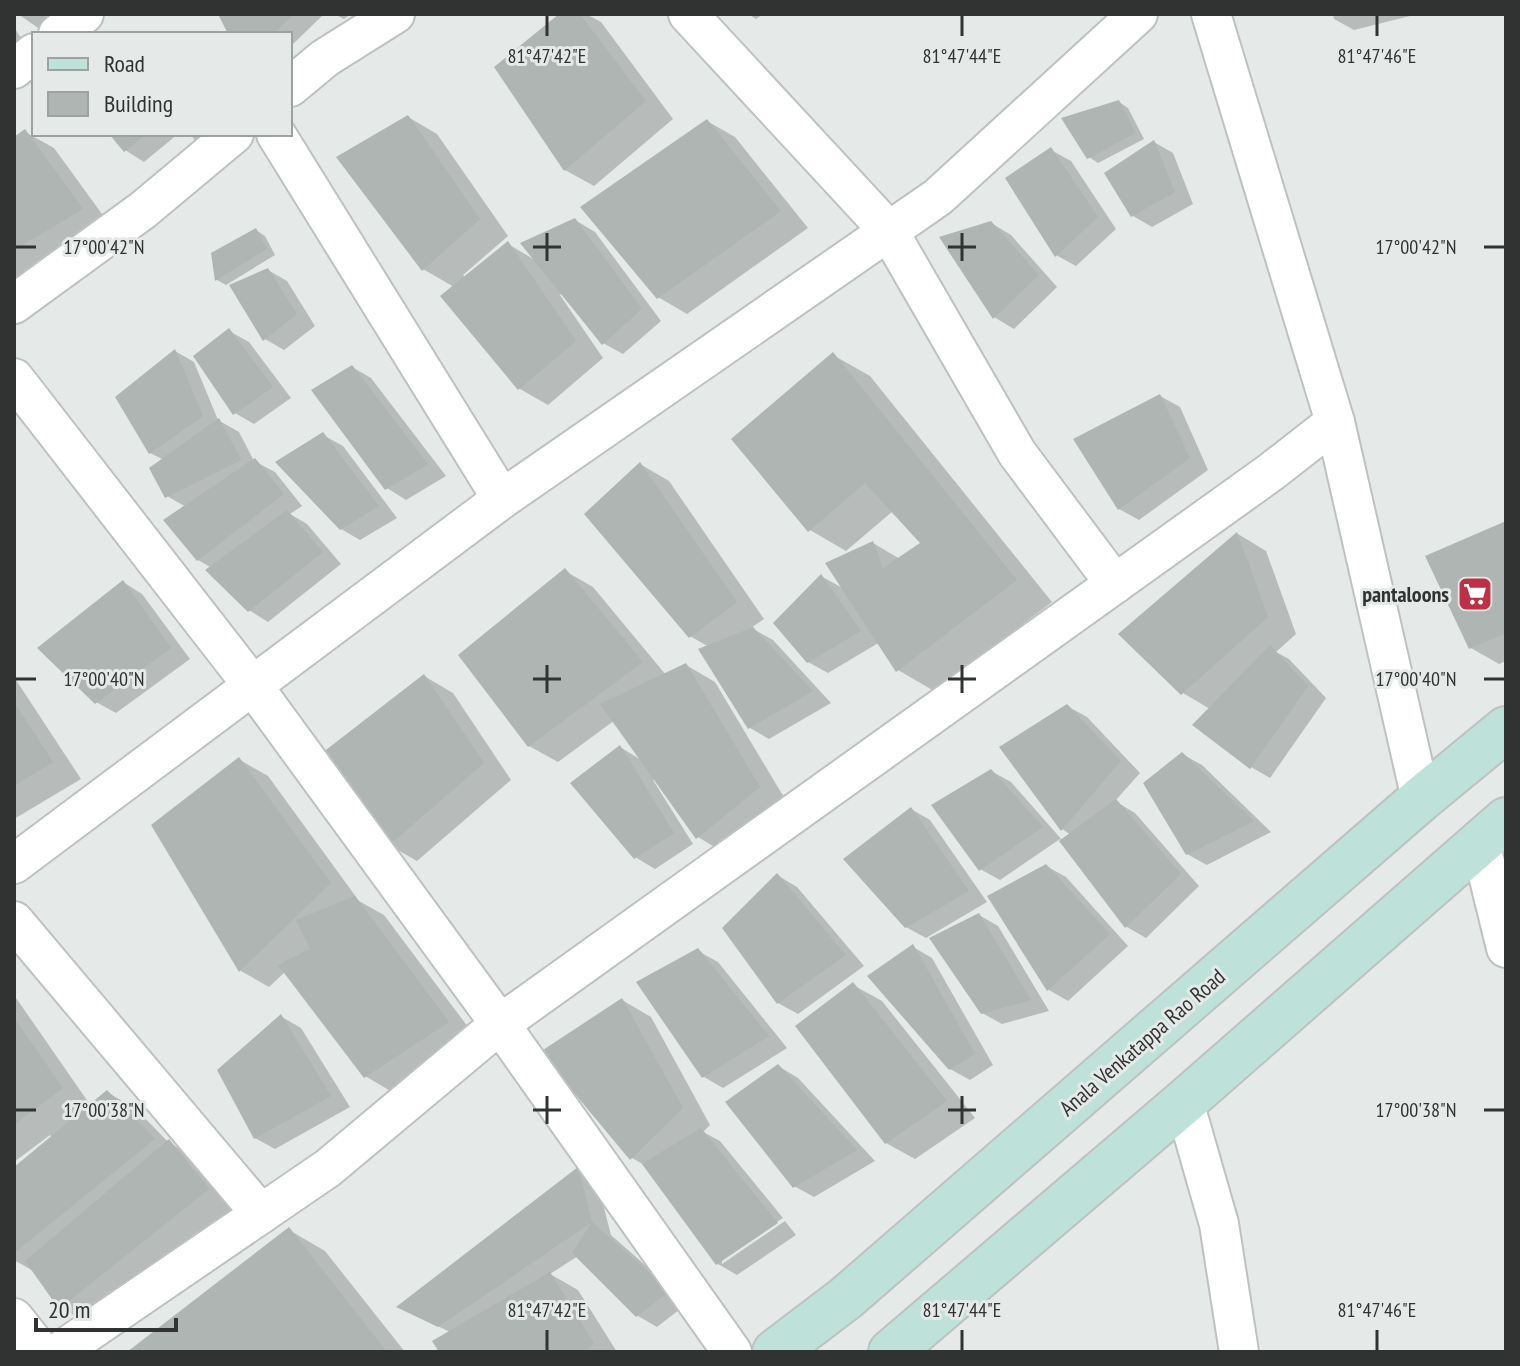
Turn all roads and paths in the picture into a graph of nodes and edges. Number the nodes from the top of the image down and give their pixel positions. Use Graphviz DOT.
graph roads {
  1 [pos="84,14"];
  2 [pos="395,14"];
  3 [pos="688,14"];
  4 [pos="1138,14"];
  5 [pos="1211,14"];
  6 [pos="61,32"];
  7 [pos="32,55"];
  8 [pos="14,69"];
  9 [pos="292,85"];
  10 [pos="232,136"];
  11 [pos="277,136"];
  12 [pos="888,230"];
  13 [pos="14,304"];
  14 [pos="14,378"];
  15 [pos="1335,422"];
  16 [pos="502,499"];
  17 [pos="1115,584"];
  18 [pos="253,686"];
  19 [pos="1506,729"];
  20 [pos="1421,799"];
  21 [pos="1493,831"];
  22 [pos="14,864"];
  23 [pos="14,921"];
  24 [pos="1506,948"];
  25 [pos="500,1024"];
  26 [pos="1184,1102"];
  27 [pos="261,1214"];
  28 [pos="14,1318"];
  29 [pos="41,1352"];
  30 [pos="59,1352"];
  31 [pos="732,1352"];
  32 [pos="775,1352"];
  33 [pos="891,1352"];
  34 [pos="1239,1352"];
  1 -- 6 [label="street"];
  2 -- 9 [label="street"];
  3 -- 12 [label="street"];
  4 -- 12 [label="street"];
  5 -- 15 [label="street"];
  7 -- 8 [label="street"];
  10 -- 13 [label="street"];
  11 -- 16 [label="street"];
  12 -- 16 [label="street"];
  12 -- 17 [label="street"];
  14 -- 18 [label="street"];
  15 -- 17 [label="street"];
  15 -- 20 [label="street"];
  16 -- 18 [label="street"];
  17 -- 25 [label="street"];
  18 -- 22 [label="street"];
  18 -- 25 [label="street"];
  19 -- 20 [label="main road, Anala Venkatappa Rao Road"];
  20 -- 32 [label="main road, Anala Venkatappa Rao Road"];
  21 -- 24 [label="street"];
  21 -- 26 [label="main road"];
  23 -- 27 [label="street"];
  25 -- 27 [label="street"];
  25 -- 31 [label="street"];
  26 -- 33 [label="main road"];
  26 -- 34 [label="street"];
  27 -- 30 [label="street"];
  28 -- 29 [label="street"];
}
